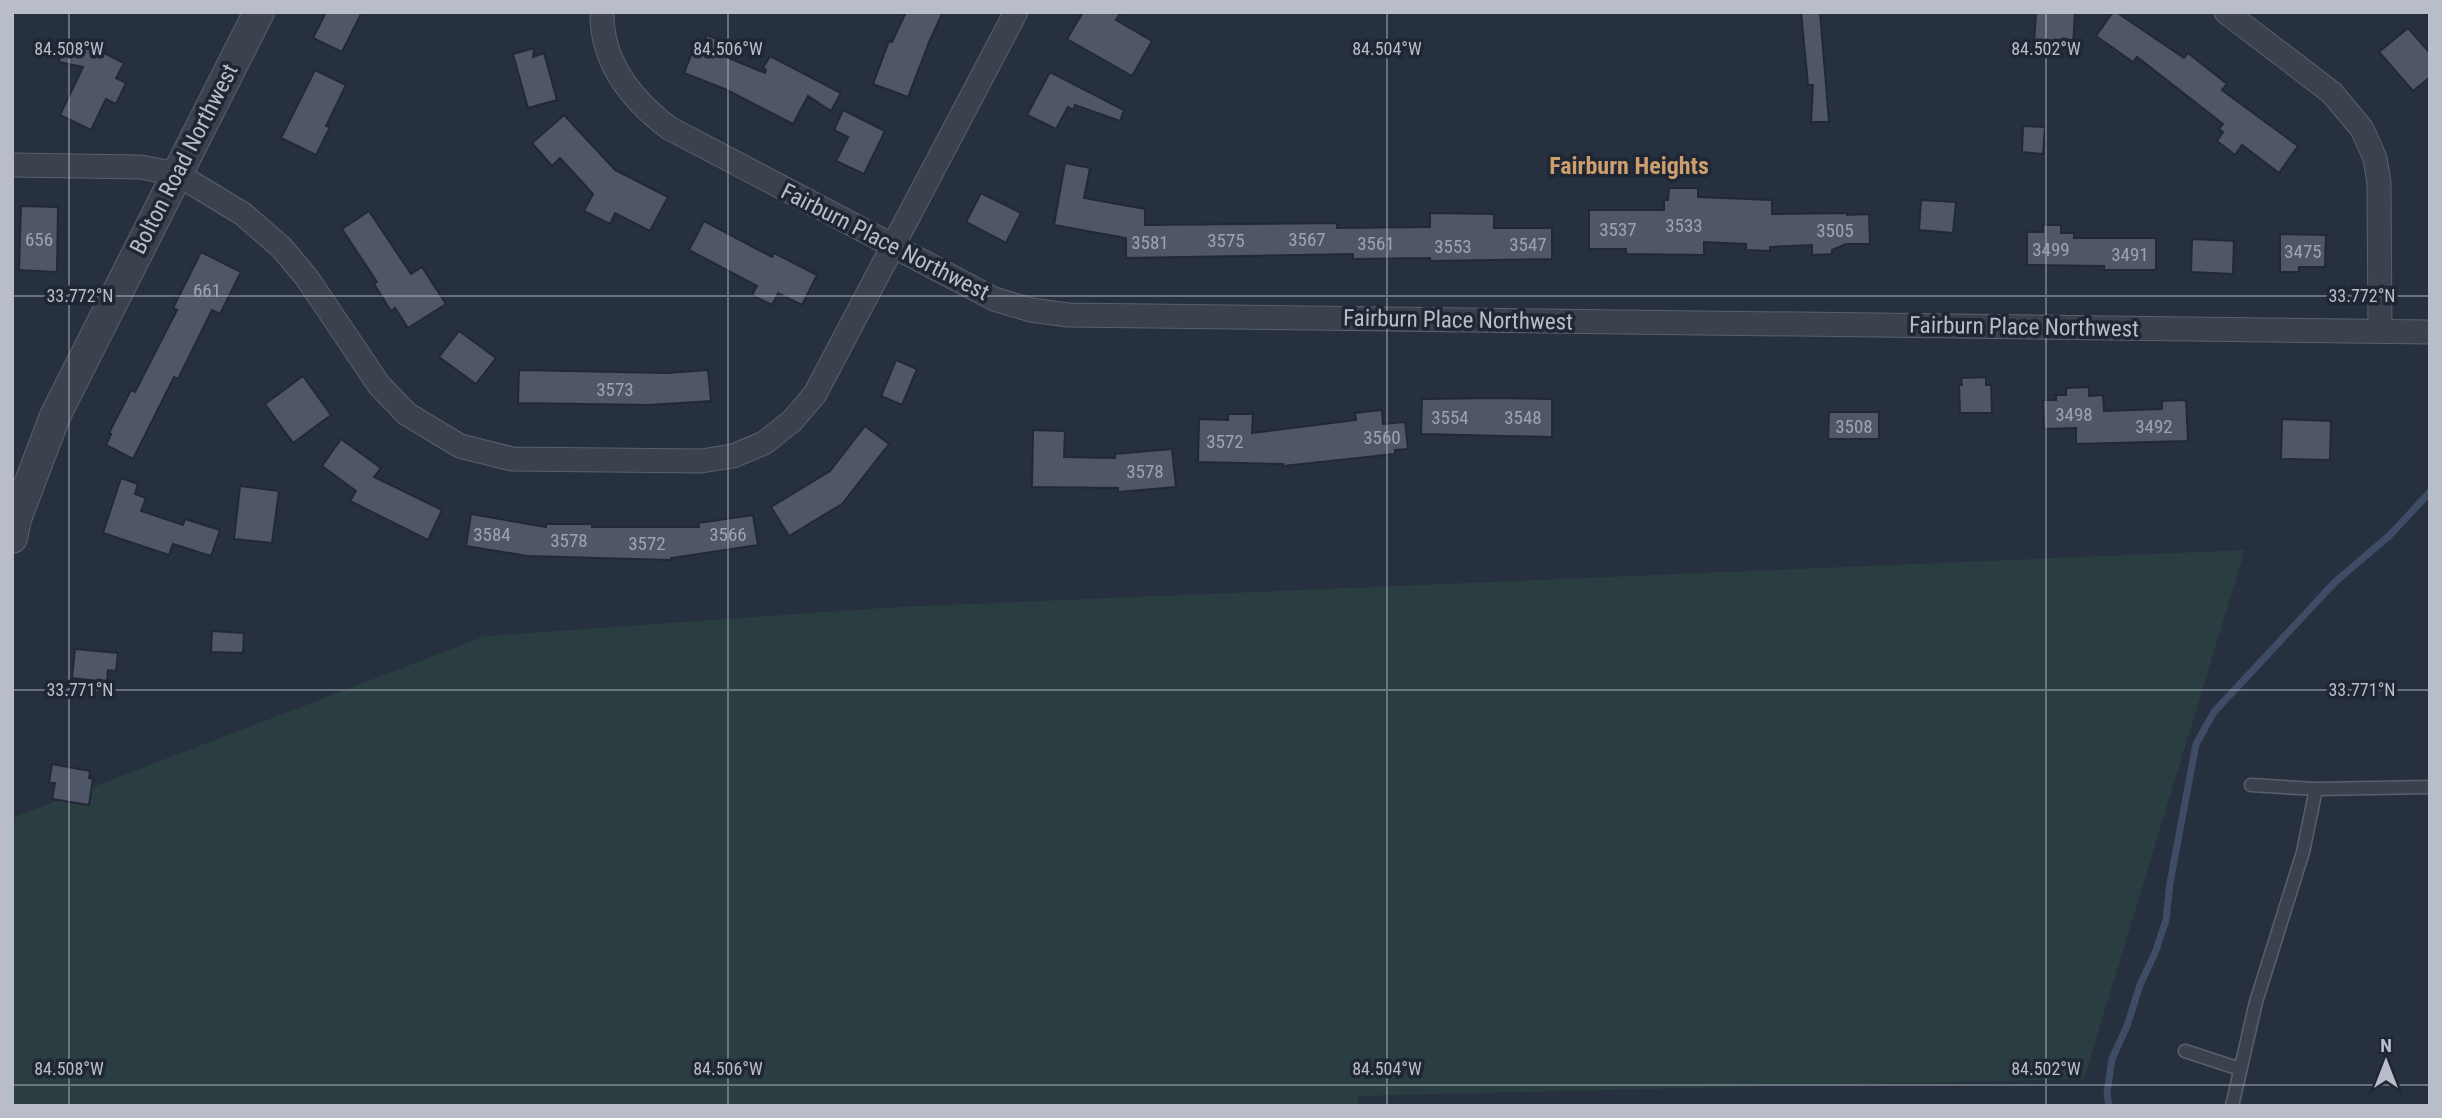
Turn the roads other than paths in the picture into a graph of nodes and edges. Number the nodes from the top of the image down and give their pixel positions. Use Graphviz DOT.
graph roads {
  1 [pos="258,12"];
  2 [pos="602,12"];
  3 [pos="1016,12"];
  4 [pos="2226,12"];
  5 [pos="12,165"];
  6 [pos="177,174"];
  7 [pos="892,247"];
  8 [pos="2380,331"];
  9 [pos="2430,332"];
  10 [pos="12,538"];
  11 [pos="2251,785"];
  12 [pos="2430,787"];
  13 [pos="2316,789"];
  14 [pos="2185,1051"];
  15 [pos="2240,1069"];
  16 [pos="2232,1106"];
  1 -- 6 [label="street, Bolton Road Northwest"];
  2 -- 7 [label="street, Fairburn Place Northwest"];
  3 -- 7 [label="street"];
  4 -- 8 [label="street"];
  5 -- 6 [label="street"];
  6 -- 7 [label="street"];
  6 -- 10 [label="street, Bolton Road Northwest"];
  7 -- 8 [label="street, Fairburn Place Northwest"];
  8 -- 9 [label="street, Fairburn Place Northwest"];
  11 -- 13 [label="lane"];
  12 -- 13 [label="lane"];
  13 -- 15 [label="lane"];
  14 -- 15 [label="lane"];
  15 -- 16 [label="lane"];
}
